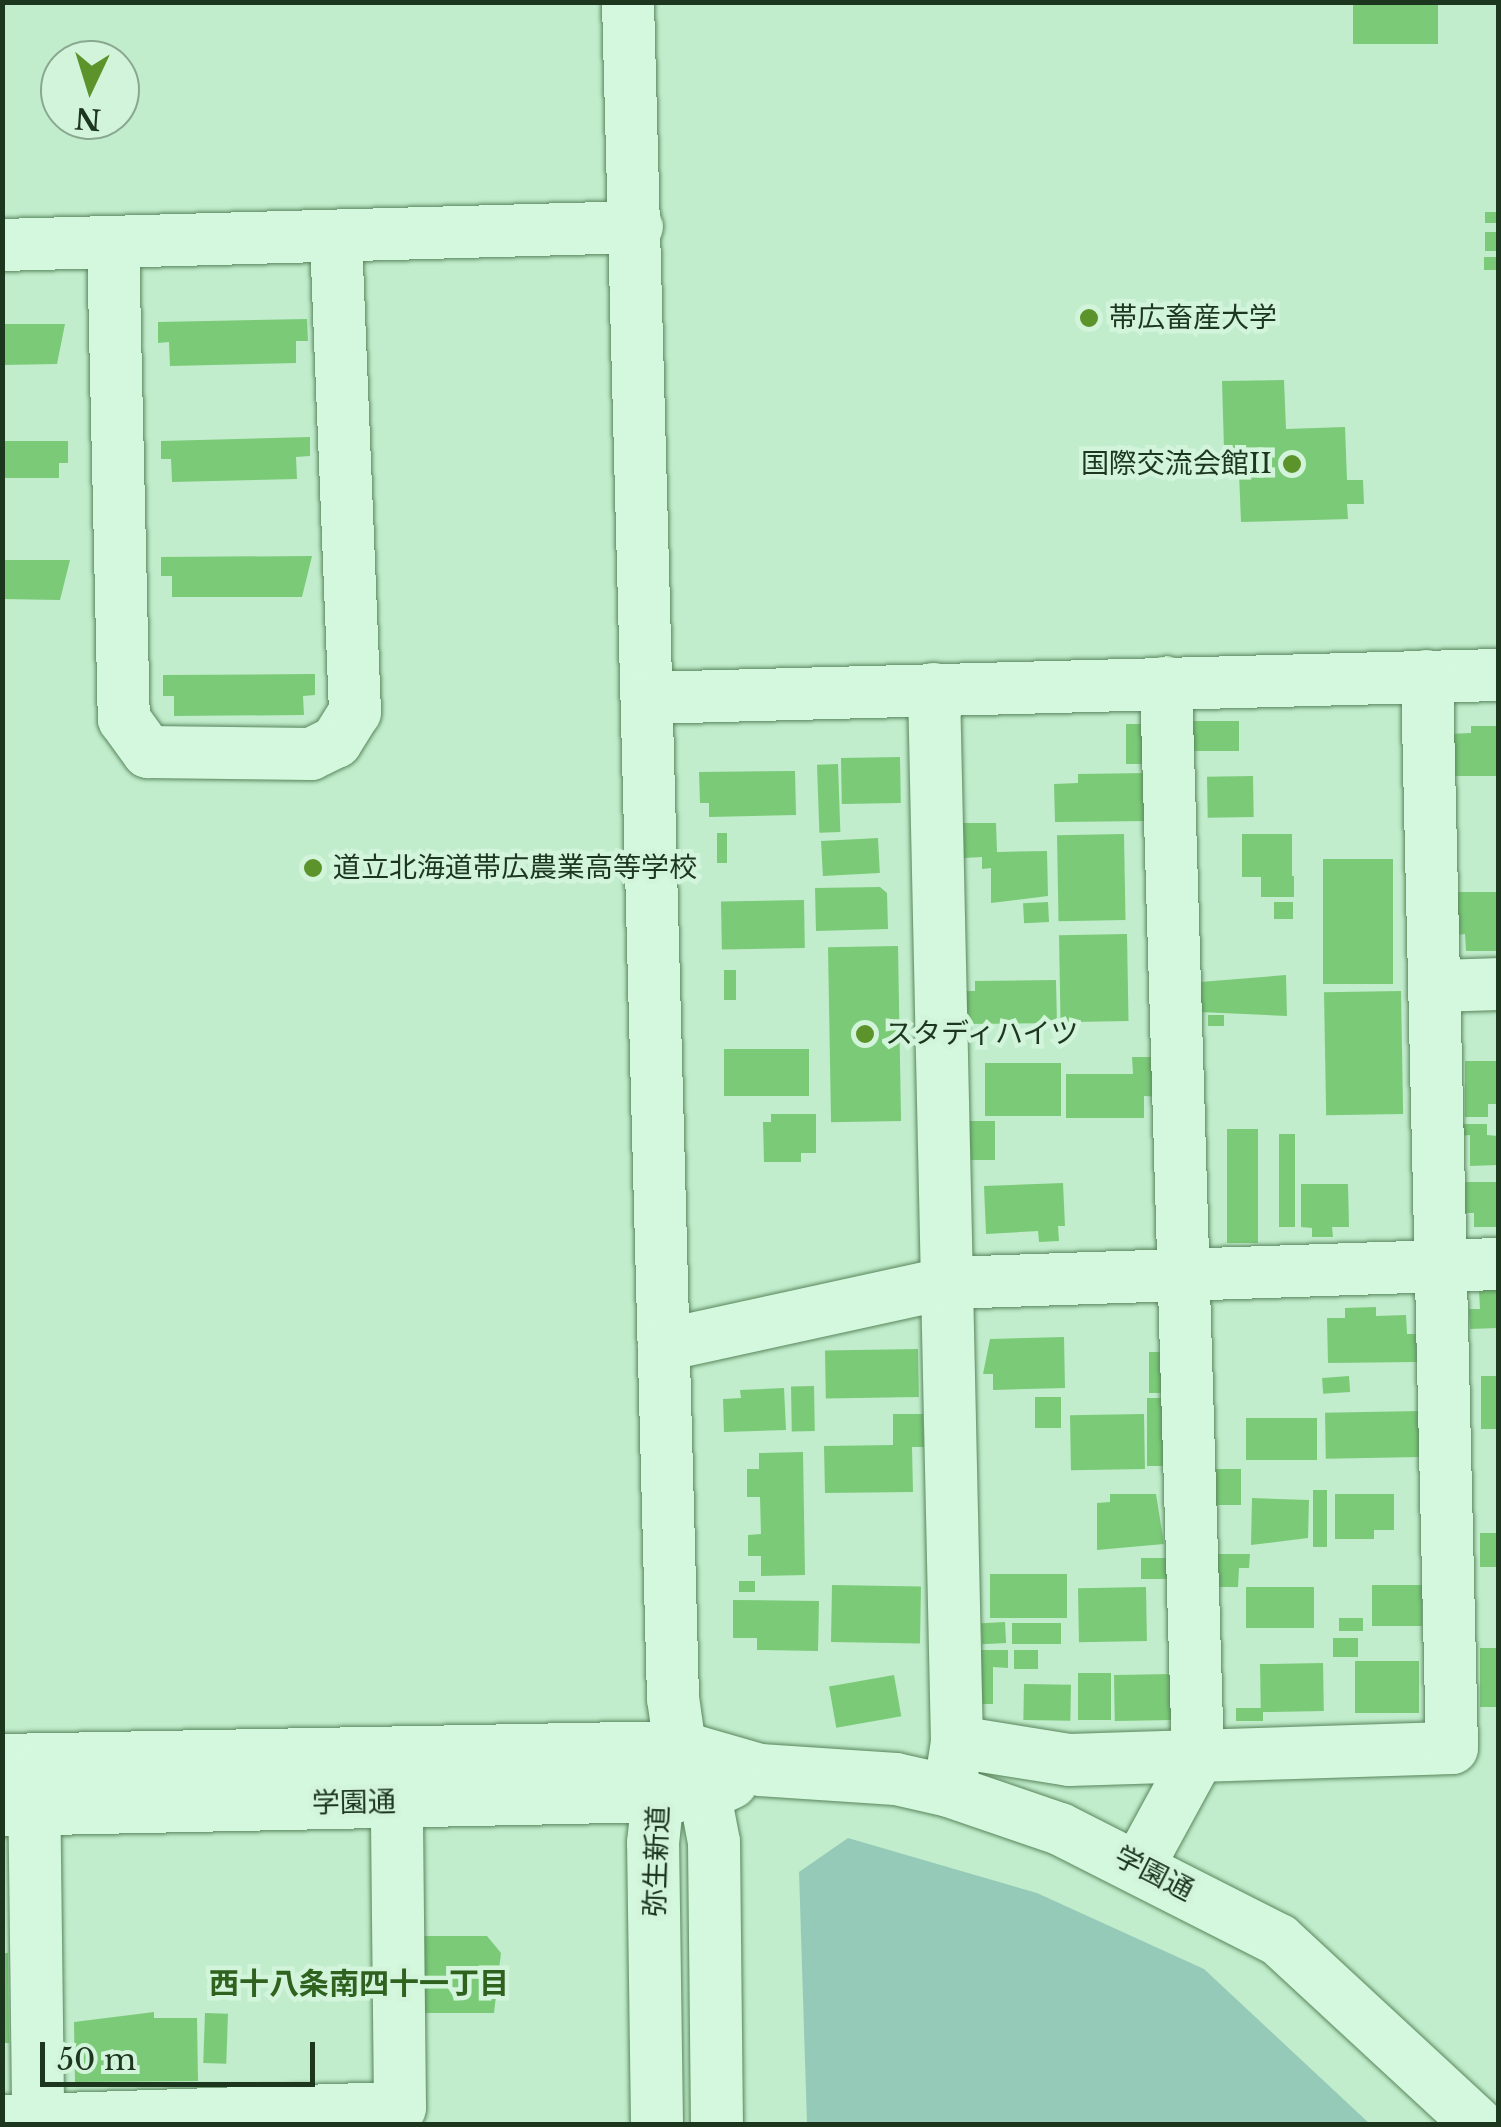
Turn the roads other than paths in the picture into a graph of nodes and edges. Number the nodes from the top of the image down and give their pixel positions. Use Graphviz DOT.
graph roads {
  1 [pos="628,2"];
  2 [pos="637,228"];
  3 [pos="336,236"];
  4 [pos="112,242"];
  5 [pos="2,245"];
  6 [pos="1498,675"];
  7 [pos="1427,676"];
  8 [pos="1166,682"];
  9 [pos="934,689"];
  10 [pos="647,698"];
  11 [pos="1498,984"];
  12 [pos="1436,986"];
  13 [pos="1498,1264"];
  14 [pos="1443,1266"];
  15 [pos="1187,1275"];
  16 [pos="948,1283"];
  17 [pos="664,1345"];
  18 [pos="680,1747"];
  19 [pos="1198,1757"];
  20 [pos="953,1767"];
  21 [pos="760,1770"];
  22 [pos="18,1785"];
  23 [pos="682,1796"];
  24 [pos="396,1802"];
  25 [pos="1139,1865"];
  26 [pos="27,2122"];
  27 [pos="656,2124"];
  28 [pos="717,2124"];
  29 [pos="1478,2124"];
  1 -- 2 [label="street"];
  2 -- 3 [label="street"];
  2 -- 10 [label="street"];
  3 -- 4 [label="street"];
  3 -- 4 [label="street"];
  4 -- 5 [label="street"];
  6 -- 7 [label="street"];
  7 -- 8 [label="street"];
  7 -- 12 [label="street"];
  8 -- 9 [label="street"];
  8 -- 15 [label="street"];
  9 -- 10 [label="street"];
  9 -- 16 [label="street"];
  10 -- 17 [label="street"];
  11 -- 12 [label="street"];
  12 -- 14 [label="street"];
  13 -- 14 [label="street"];
  14 -- 15 [label="street"];
  14 -- 19 [label="street"];
  15 -- 16 [label="street"];
  15 -- 19 [label="street"];
  16 -- 17 [label="street"];
  16 -- 20 [label="street"];
  17 -- 18 [label="street"];
  18 -- 21 [label="street, 学園通"];
  18 -- 22 [label="street, 学園通"];
  18 -- 23 [label="street, 弥生新道"];
  19 -- 20 [label="street"];
  19 -- 25 [label="street"];
  20 -- 21 [label="street, 学園通"];
  20 -- 25 [label="street, 学園通"];
  21 -- 23 [label="street, 学園通"];
  22 -- 24 [label="street, 学園通"];
  22 -- 26 [label="street"];
  23 -- 24 [label="street, 学園通"];
  23 -- 27 [label="street, 弥生新道"];
  23 -- 28 [label="street, 弥生新道"];
  24 -- 26 [label="street"];
  25 -- 29 [label="street, 学園通"];
}
